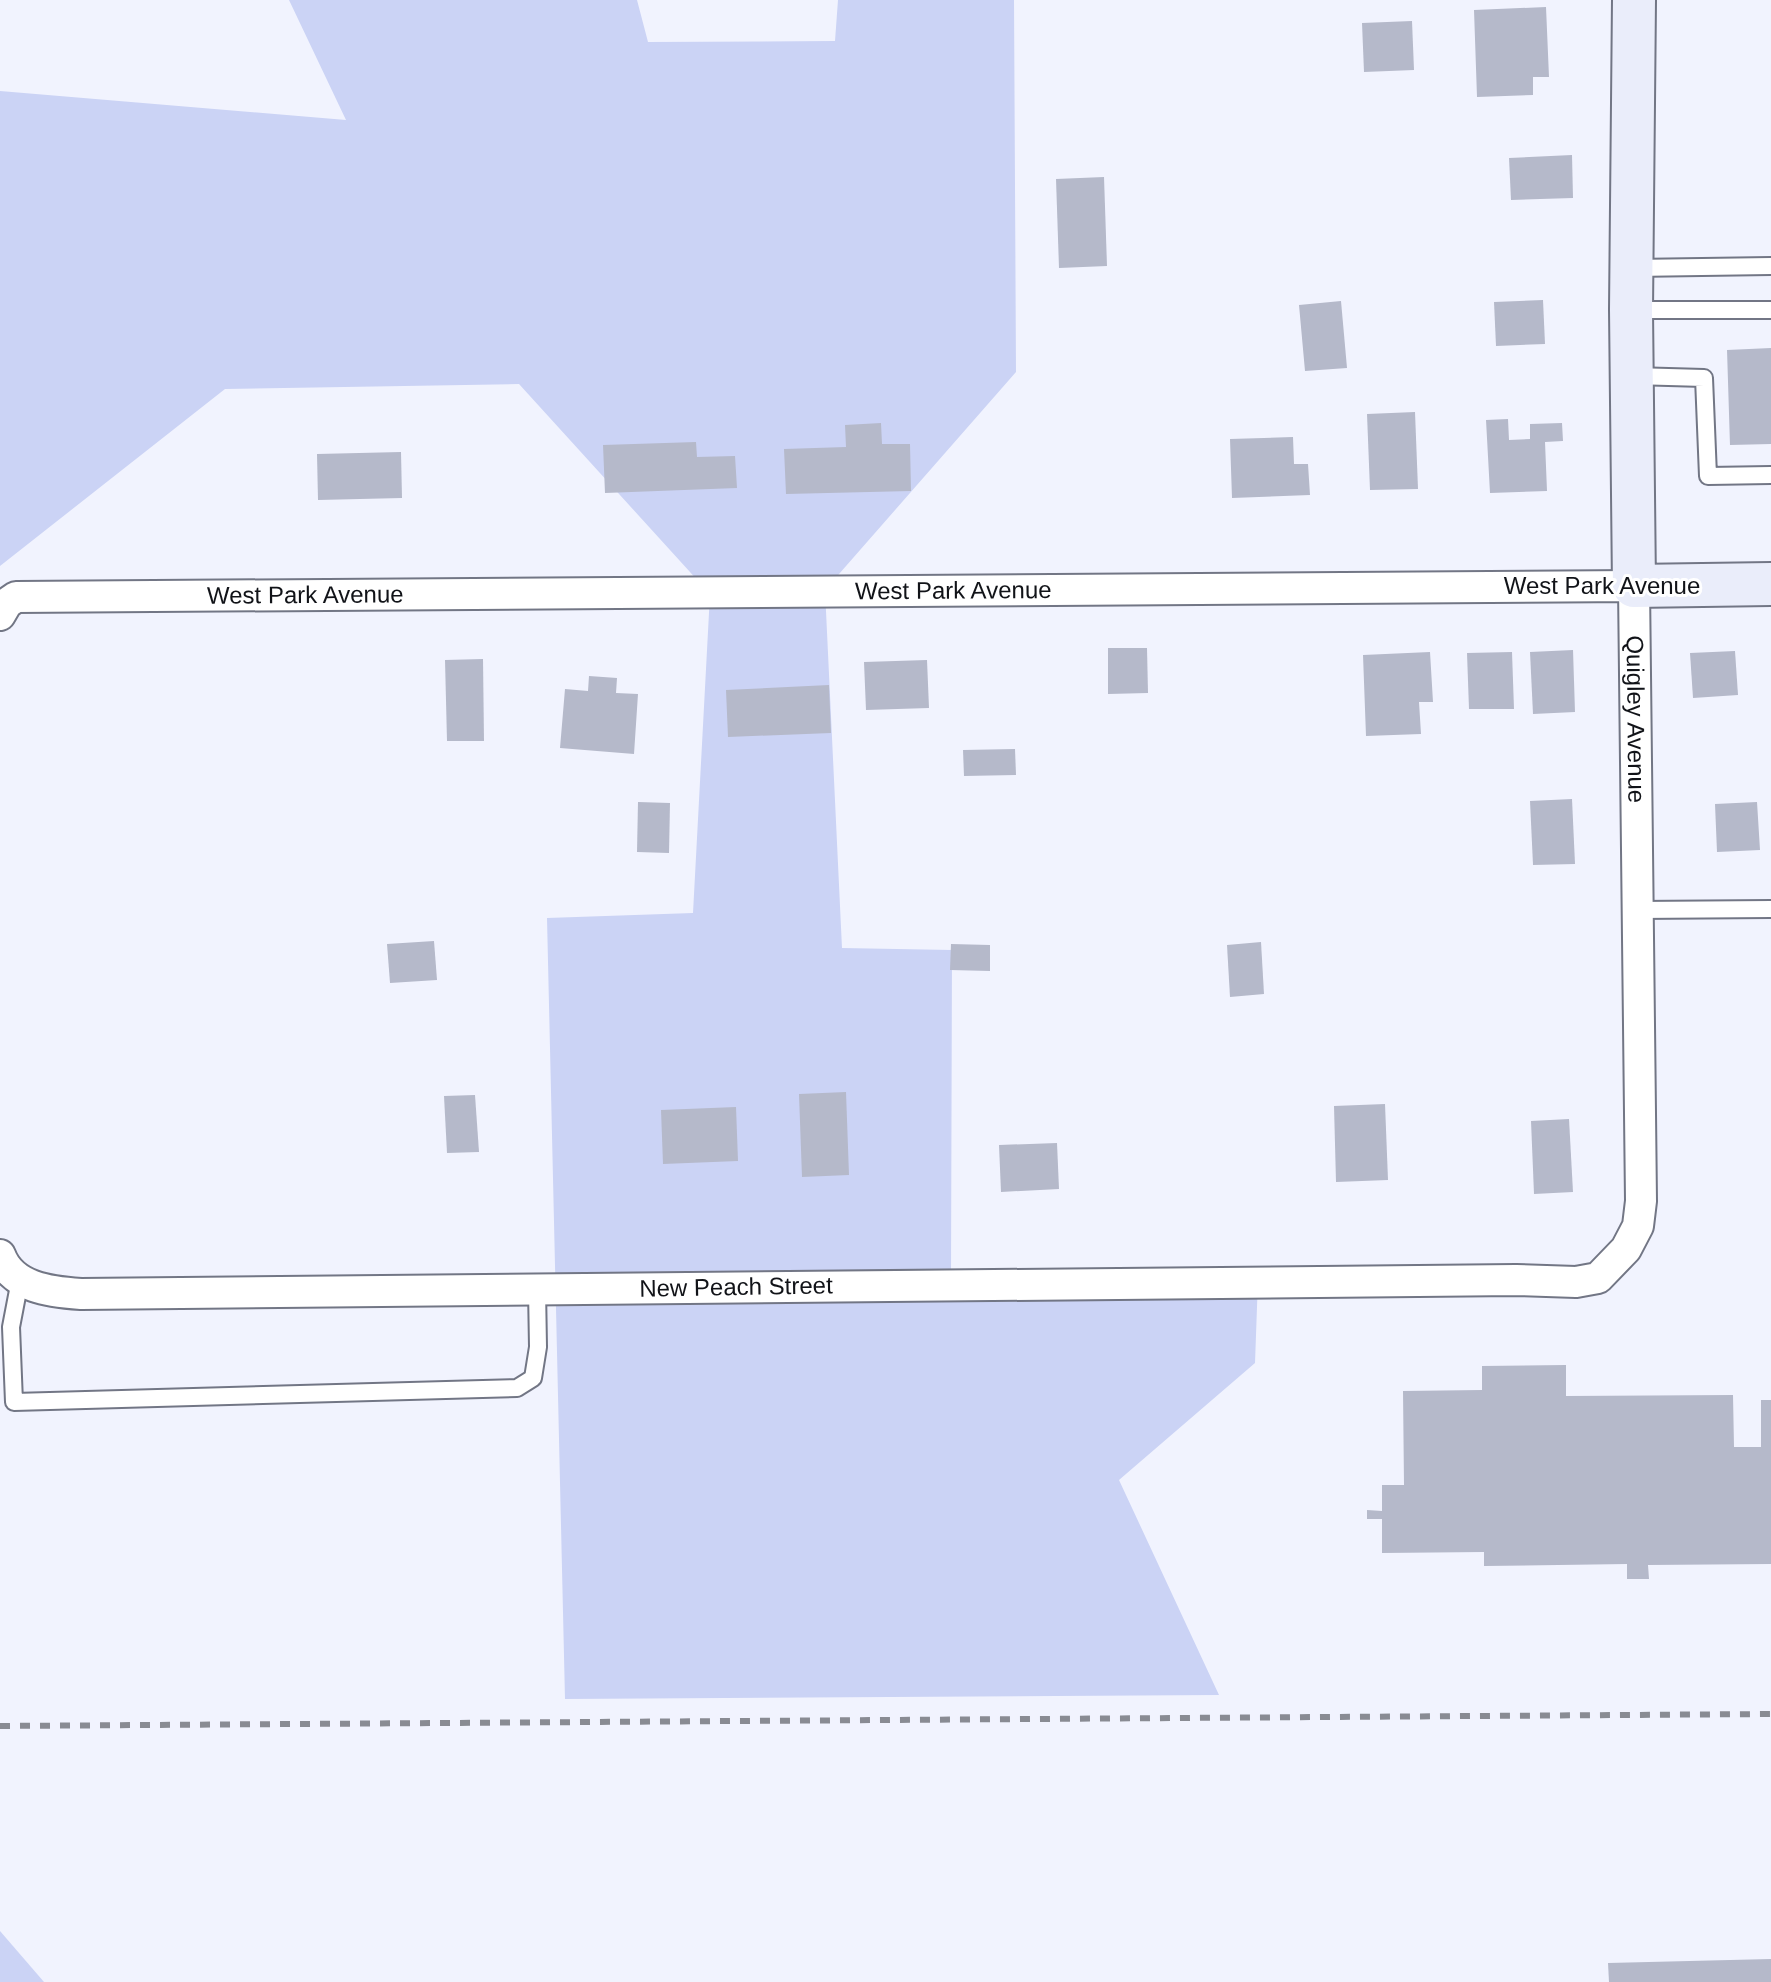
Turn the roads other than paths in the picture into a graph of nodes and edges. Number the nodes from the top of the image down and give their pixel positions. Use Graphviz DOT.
graph roads {
  1 [pos="1634,0"];
  2 [pos="1771,266"];
  3 [pos="1631,268"];
  4 [pos="1631,310"];
  5 [pos="1771,310"];
  6 [pos="1632,376"];
  7 [pos="1771,475"];
  8 [pos="1771,584"];
  9 [pos="1634,586"];
  10 [pos="0,615"];
  11 [pos="1771,909"];
  12 [pos="1637,910"];
  13 [pos="0,1255"];
  14 [pos="20,1280"];
  15 [pos="1454,1280"];
  16 [pos="537,1289"];
  1 -- 3 [label="street, Quigley Avenue"];
  2 -- 3 [label="lane"];
  3 -- 4 [label="street, Quigley Avenue"];
  4 -- 5 [label="lane"];
  4 -- 6 [label="street, Quigley Avenue"];
  6 -- 7 [label="lane"];
  6 -- 9 [label="street, Quigley Avenue"];
  8 -- 9 [label="street, West Park Avenue"];
  9 -- 10 [label="street, West Park Avenue"];
  9 -- 12 [label="street, Quigley Avenue"];
  11 -- 12 [label="lane"];
  12 -- 15 [label="street, Quigley Avenue"];
  13 -- 14 [label="street"];
  14 -- 16 [label="street, New Peach Street"];
  14 -- 16 [label="lane"];
  15 -- 16 [label="street, New Peach Street"];
}
